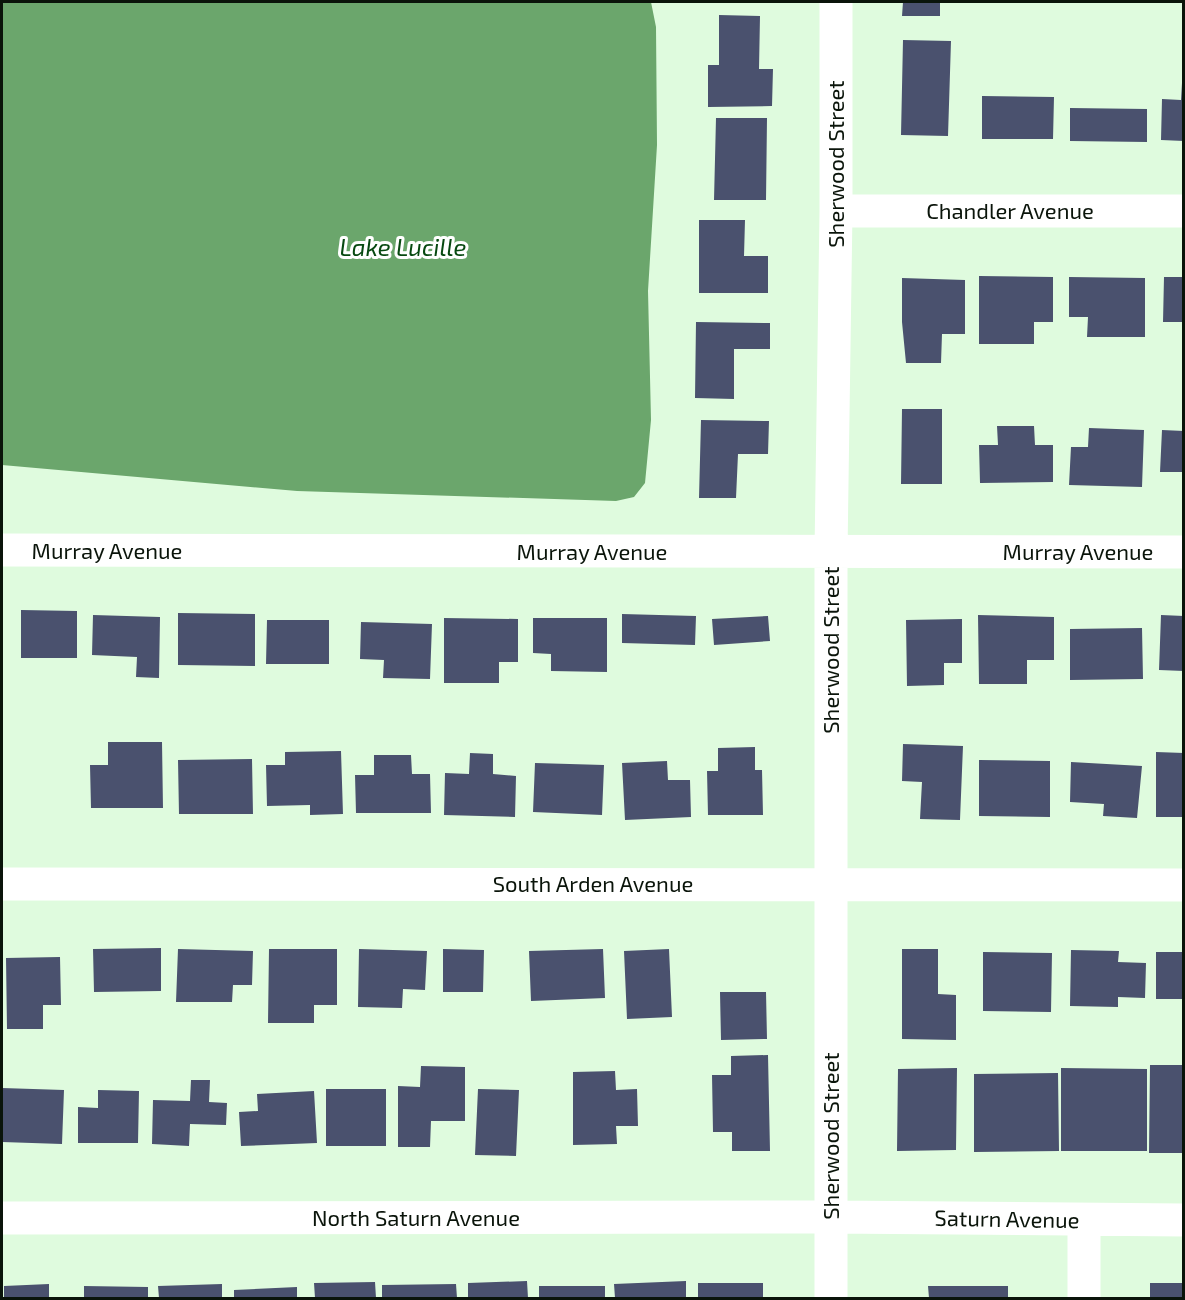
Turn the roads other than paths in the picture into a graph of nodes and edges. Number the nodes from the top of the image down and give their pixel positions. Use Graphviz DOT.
graph roads {
  1 [pos="837,2"];
  2 [pos="837,211"];
  3 [pos="1184,211"];
  4 [pos="2,550"];
  5 [pos="831,552"];
  6 [pos="1184,552"];
  7 [pos="2,884"];
  8 [pos="831,884"];
  9 [pos="1184,885"];
  10 [pos="831,1217"];
  11 [pos="2,1218"];
  12 [pos="1084,1220"];
  13 [pos="1184,1220"];
  14 [pos="831,1299"];
  15 [pos="1084,1299"];
  1 -- 2 [label="street, Sherwood Street"];
  2 -- 3 [label="street, Chandler Avenue"];
  2 -- 5 [label="street, Sherwood Street"];
  4 -- 5 [label="street, Murray Avenue"];
  5 -- 6 [label="street, Murray Avenue"];
  5 -- 8 [label="street, Sherwood Street"];
  7 -- 8 [label="street, South Arden Avenue"];
  8 -- 9 [label="street, South Arden Avenue"];
  8 -- 10 [label="street, Sherwood Street"];
  10 -- 11 [label="street, North Saturn Avenue"];
  10 -- 12 [label="street, Saturn Avenue"];
  10 -- 14 [label="street, Sherwood Street"];
  12 -- 13 [label="street, Saturn Avenue"];
  12 -- 15 [label="street"];
}
